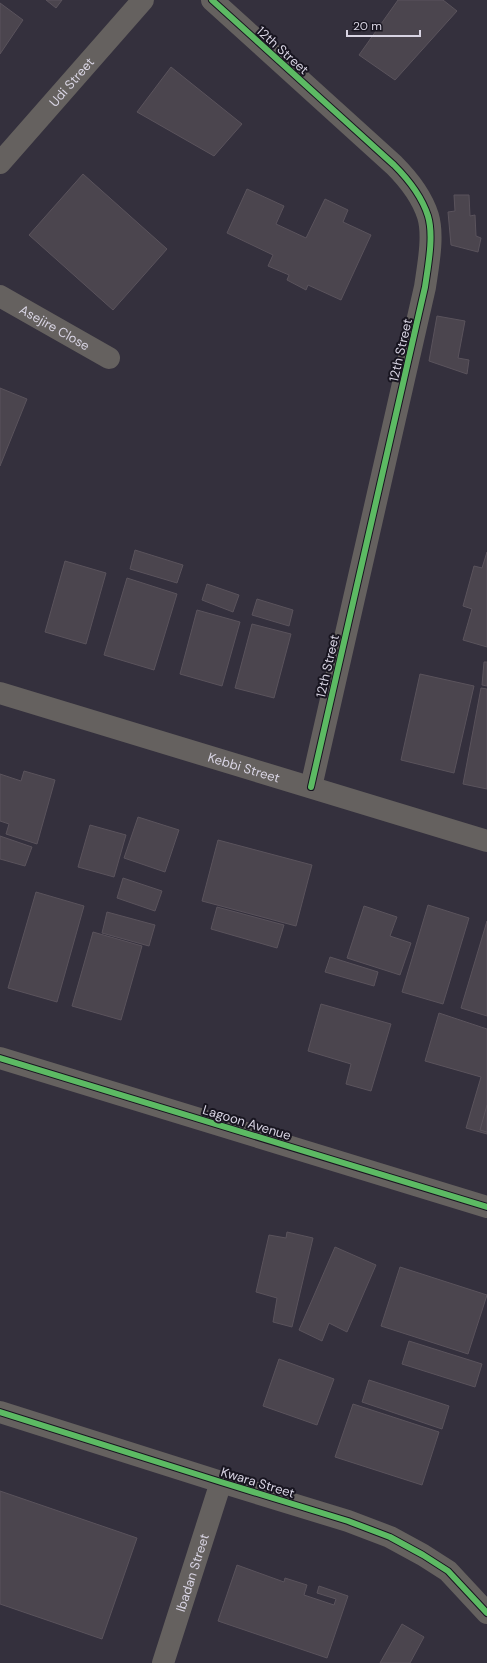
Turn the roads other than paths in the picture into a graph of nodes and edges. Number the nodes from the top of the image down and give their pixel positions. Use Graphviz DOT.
graph roads {
  1 [pos="143,0"];
  2 [pos="212,0"];
  3 [pos="0,163"];
  4 [pos="0,296"];
  5 [pos="110,358"];
  6 [pos="0,693"];
  7 [pos="311,787"];
  8 [pos="487,841"];
  9 [pos="0,1058"];
  10 [pos="487,1207"];
  11 [pos="0,1412"];
  12 [pos="221,1482"];
  13 [pos="487,1613"];
  14 [pos="163,1663"];
  1 -- 3 [label="street, Udi Street"];
  2 -- 7 [label="street, 12th Street"];
  4 -- 5 [label="street, Asejire Close"];
  6 -- 7 [label="street, Kebbi Street"];
  7 -- 8 [label="street, Kebbi Street"];
  9 -- 10 [label="street, Lagoon Avenue"];
  11 -- 12 [label="street, Kwara Street"];
  12 -- 13 [label="street, Kwara Street"];
  12 -- 14 [label="street, Ibadan Street"];
}
